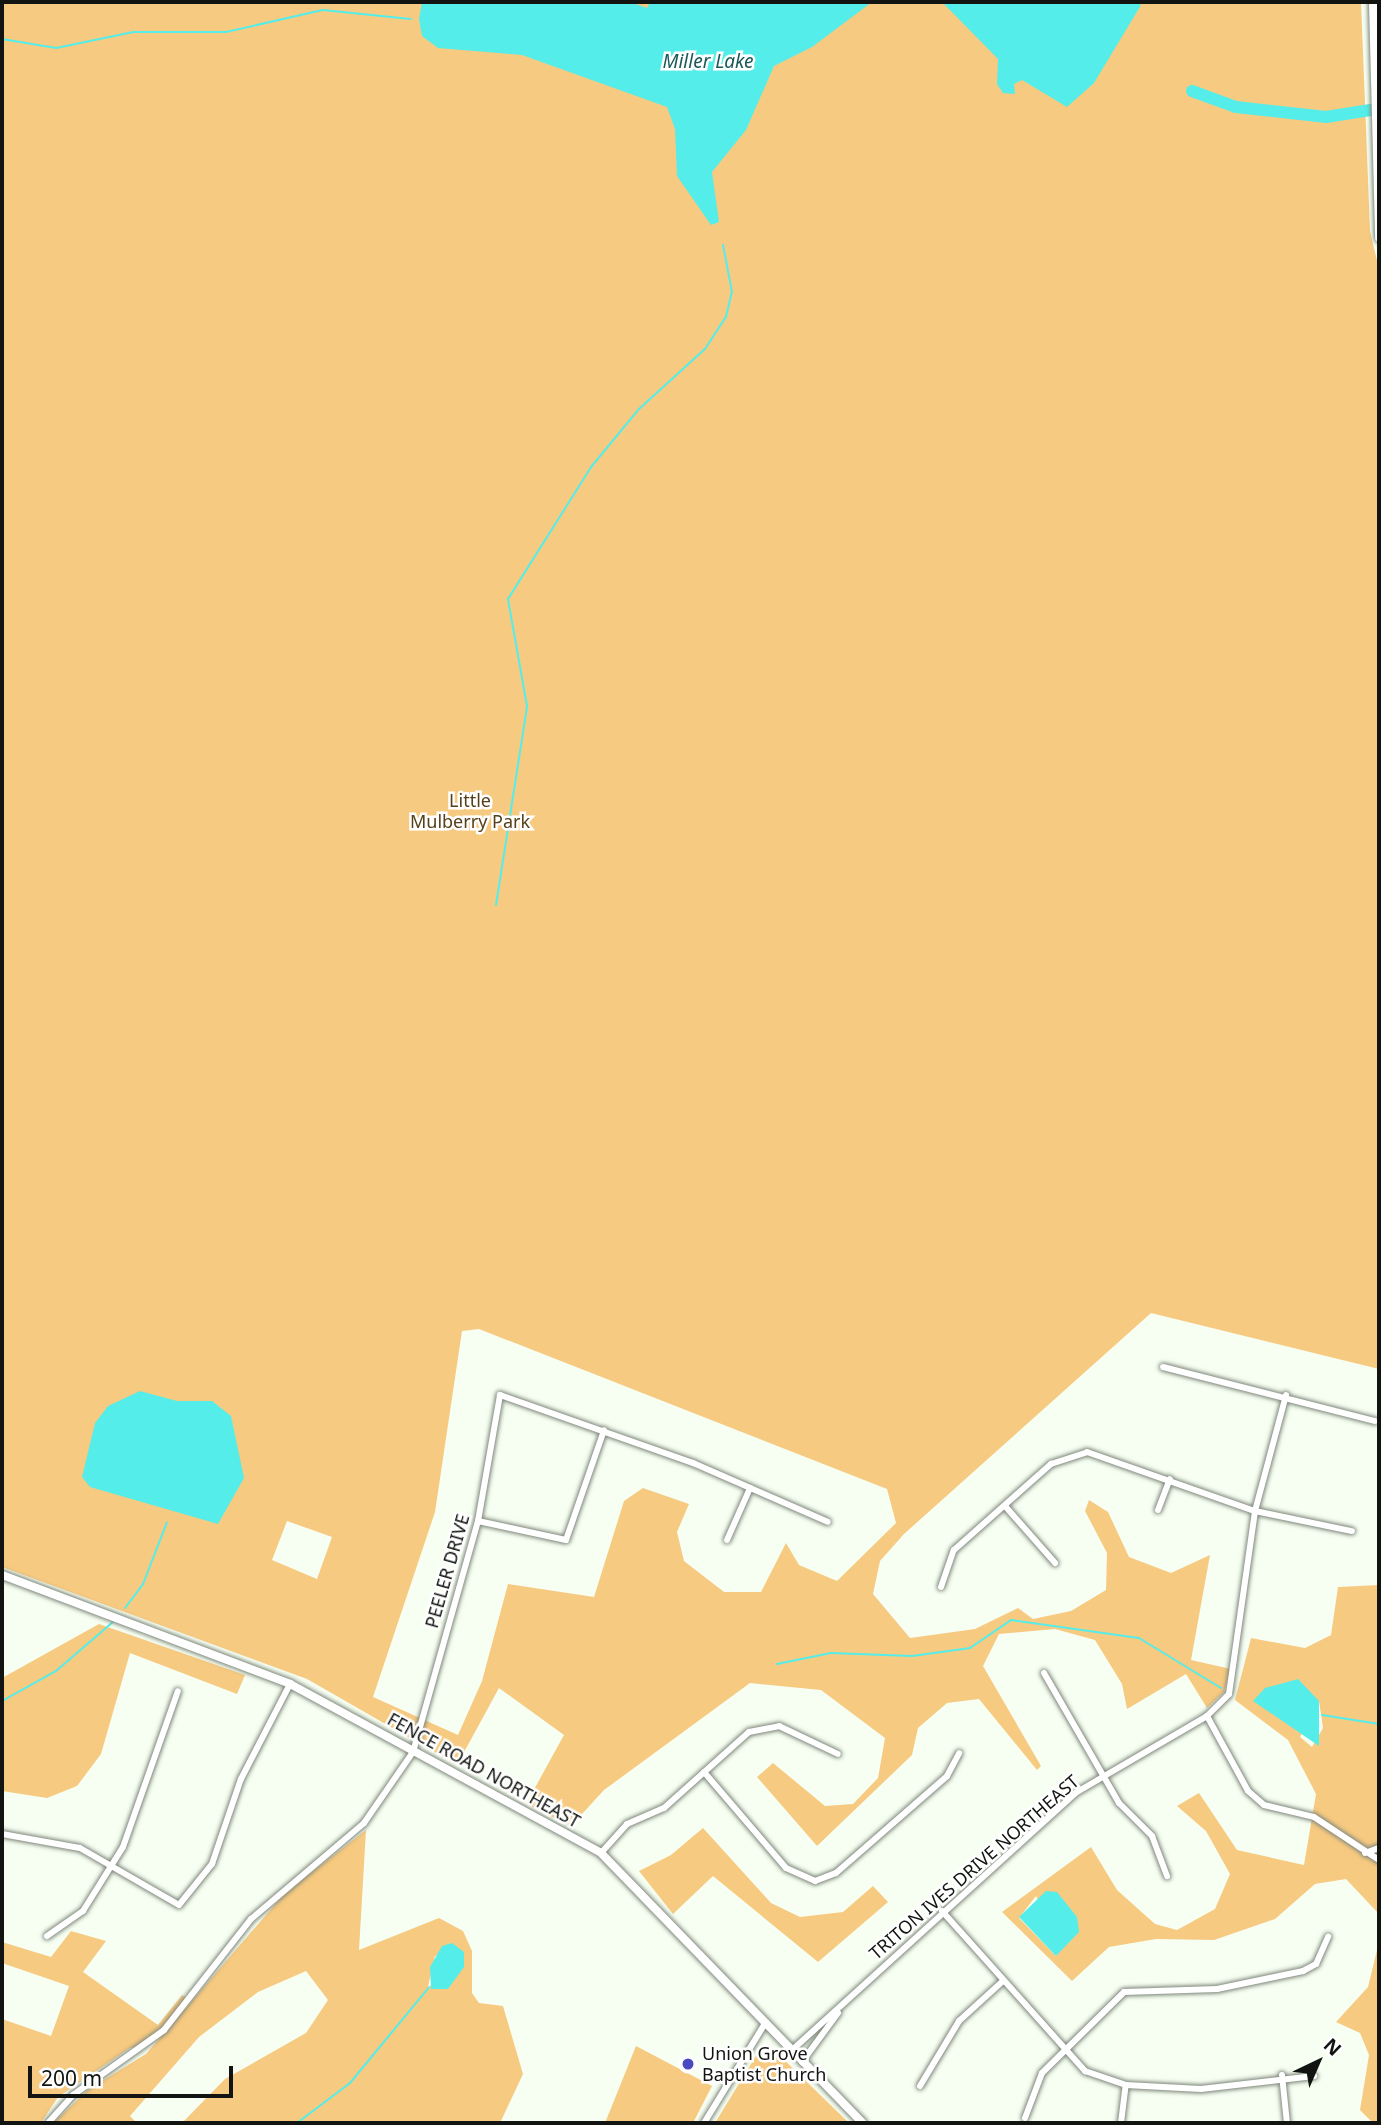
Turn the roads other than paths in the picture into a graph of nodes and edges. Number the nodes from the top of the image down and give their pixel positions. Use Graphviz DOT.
graph roads {
  1 [pos="1373,2"];
  2 [pos="1379,238"];
  3 [pos="1163,1367"];
  4 [pos="1286,1395"];
  5 [pos="1375,1421"];
  6 [pos="604,1430"];
  7 [pos="1170,1479"];
  8 [pos="750,1488"];
  9 [pos="1006,1506"];
  10 [pos="1157,1510"];
  11 [pos="1255,1511"];
  12 [pos="478,1521"];
  13 [pos="828,1522"];
  14 [pos="1352,1531"];
  15 [pos="727,1540"];
  16 [pos="1055,1563"];
  17 [pos="2,1575"];
  18 [pos="941,1587"];
  19 [pos="1044,1673"];
  20 [pos="290,1684"];
  21 [pos="178,1690"];
  22 [pos="1207,1716"];
  23 [pos="413,1752"];
  24 [pos="959,1753"];
  25 [pos="838,1754"];
  26 [pos="704,1772"];
  27 [pos="1104,1775"];
  28 [pos="2,1834"];
  29 [pos="1379,1848"];
  30 [pos="601,1853"];
  31 [pos="1365,1853"];
  32 [pos="1379,1860"];
  33 [pos="110,1866"];
  34 [pos="1167,1876"];
  35 [pos="942,1911"];
  36 [pos="47,1936"];
  37 [pos="1328,1937"];
  38 [pos="1003,1981"];
  39 [pos="841,2008"];
  40 [pos="764,2025"];
  41 [pos="790,2051"];
  42 [pos="1065,2052"];
  43 [pos="802,2062"];
  44 [pos="1282,2075"];
  45 [pos="1314,2076"];
  46 [pos="1126,2085"];
  47 [pos="920,2086"];
  48 [pos="1025,2118"];
  49 [pos="48,2123"];
  50 [pos="704,2123"];
  51 [pos="863,2123"];
  52 [pos="1121,2123"];
  53 [pos="1287,2123"];
  1 -- 2 [label="street"];
  3 -- 4 [label="street"];
  4 -- 5 [label="street"];
  4 -- 11 [label="street, TRITON IVES DRIVE NORTHEAST"];
  6 -- 8 [label="street"];
  6 -- 12 [label="street"];
  6 -- 12 [label="street, PEELER DRIVE"];
  7 -- 9 [label="street"];
  7 -- 10 [label="street"];
  7 -- 11 [label="street"];
  8 -- 13 [label="street"];
  8 -- 15 [label="street"];
  9 -- 16 [label="street"];
  9 -- 18 [label="street"];
  11 -- 14 [label="street"];
  11 -- 22 [label="street, TRITON IVES DRIVE NORTHEAST"];
  12 -- 23 [label="street, PEELER DRIVE"];
  17 -- 20 [label="street, FENCE ROAD NORTHEAST"];
  19 -- 27 [label="street"];
  20 -- 23 [label="street, FENCE ROAD NORTHEAST"];
  20 -- 33 [label="street"];
  21 -- 33 [label="street"];
  22 -- 27 [label="street, TRITON IVES DRIVE NORTHEAST"];
  22 -- 31 [label="street"];
  23 -- 30 [label="street, FENCE ROAD NORTHEAST"];
  23 -- 49 [label="street, PEELER DRIVE"];
  24 -- 26 [label="street"];
  25 -- 26 [label="street"];
  26 -- 30 [label="street"];
  27 -- 34 [label="street"];
  27 -- 35 [label="street, TRITON IVES DRIVE NORTHEAST"];
  28 -- 33 [label="street"];
  29 -- 31 [label="street"];
  30 -- 40 [label="street, FENCE ROAD NORTHEAST"];
  31 -- 32 [label="street"];
  33 -- 36 [label="street"];
  35 -- 38 [label="street"];
  35 -- 39 [label="street, TRITON IVES DRIVE NORTHEAST"];
  37 -- 42 [label="street"];
  38 -- 42 [label="street"];
  38 -- 47 [label="street"];
  39 -- 41 [label="street, TRITON IVES DRIVE NORTHEAST"];
  39 -- 43 [label="street, TRITON IVES DRIVE NORTHEAST"];
  40 -- 41 [label="street, FENCE ROAD NORTHEAST"];
  40 -- 50 [label="street"];
  41 -- 43 [label="street, FENCE ROAD NORTHEAST"];
  42 -- 46 [label="street"];
  42 -- 48 [label="street"];
  43 -- 51 [label="street, FENCE ROAD NORTHEAST"];
  44 -- 45 [label="street"];
  44 -- 46 [label="street"];
  44 -- 53 [label="street"];
  46 -- 52 [label="street"];
}
